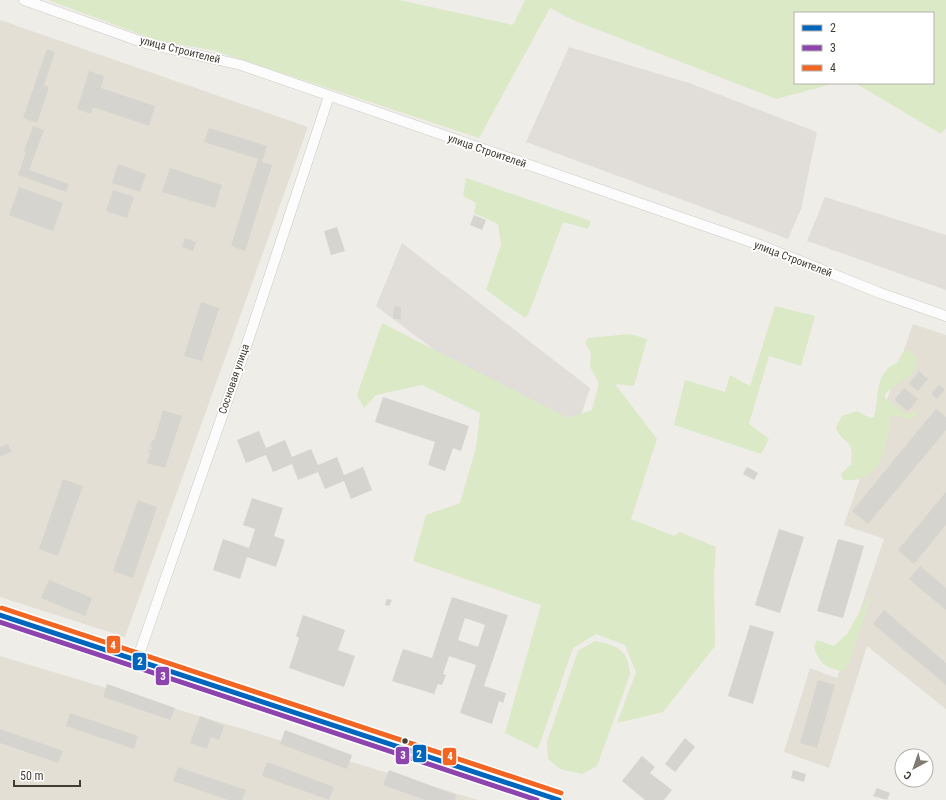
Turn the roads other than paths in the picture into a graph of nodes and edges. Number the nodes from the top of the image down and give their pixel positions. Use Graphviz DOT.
graph roads {
  1 [pos="24,0"];
  2 [pos="329,96"];
  3 [pos="946,316"];
  4 [pos="0,615"];
  5 [pos="137,660"];
  6 [pos="559,800"];
  1 -- 2 [label="street, улица Строителей"];
  2 -- 3 [label="street, улица Строителей"];
  2 -- 5 [label="street, Сосновая улица"];
  4 -- 5 [label="street"];
  5 -- 6 [label="street"];
}
